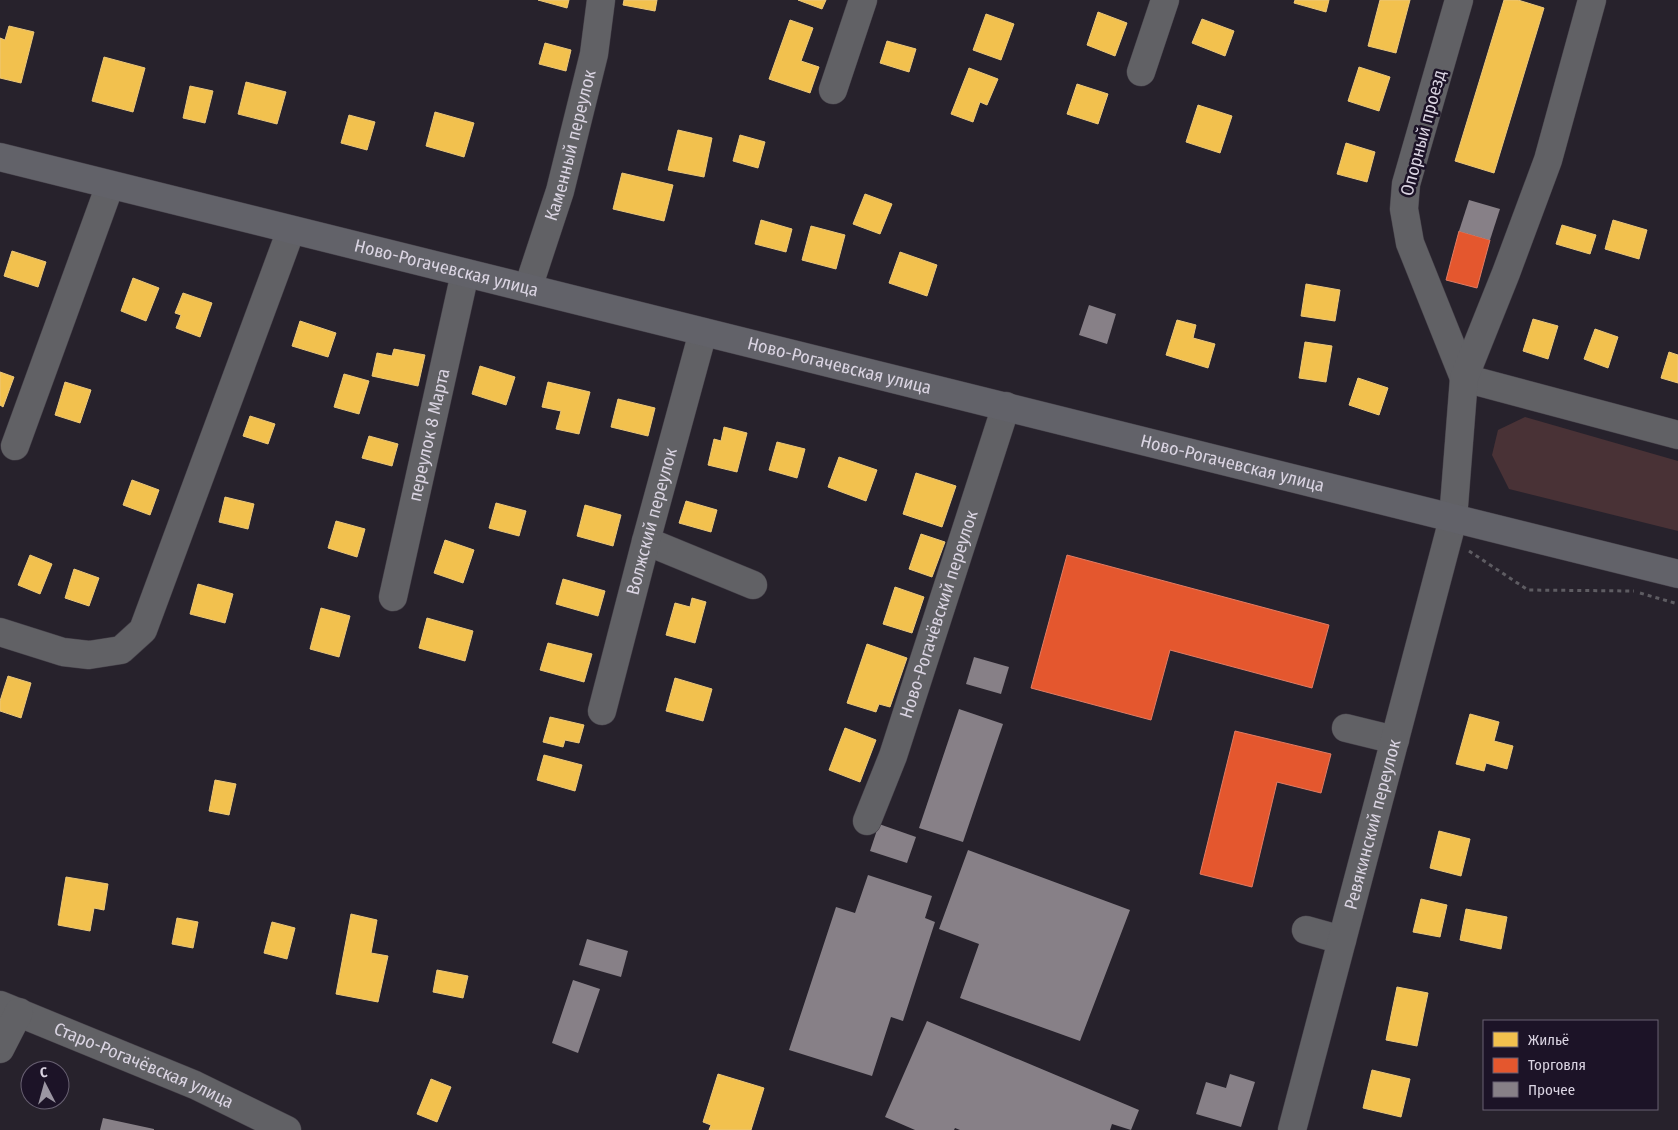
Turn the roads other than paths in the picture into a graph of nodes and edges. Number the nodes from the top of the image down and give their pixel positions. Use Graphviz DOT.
graph roads {
  1 [pos="601,0"];
  2 [pos="863,0"];
  3 [pos="1165,0"];
  4 [pos="1459,0"];
  5 [pos="1592,0"];
  6 [pos="1141,72"];
  7 [pos="833,90"];
  8 [pos="0,158"];
  9 [pos="110,185"];
  10 [pos="291,230"];
  11 [pos="465,273"];
  12 [pos="528,288"];
  13 [pos="703,332"];
  14 [pos="1464,378"];
  15 [pos="1006,406"];
  16 [pos="1678,434"];
  17 [pos="15,446"];
  18 [pos="1450,528"];
  19 [pos="646,541"];
  20 [pos="1678,574"];
  21 [pos="753,585"];
  22 [pos="393,597"];
  23 [pos="0,632"];
  24 [pos="602,712"];
  25 [pos="1346,728"];
  26 [pos="1395,740"];
  27 [pos="867,821"];
  28 [pos="1306,930"];
  29 [pos="1342,940"];
  30 [pos="9,1008"];
  31 [pos="0,1049"];
  32 [pos="287,1130"];
  33 [pos="1292,1130"];
  1 -- 12 [label="street, Каменный переулок"];
  2 -- 7 [label="street"];
  3 -- 6 [label="street"];
  4 -- 14 [label="street, Опорный проезд"];
  5 -- 14 [label="street"];
  8 -- 9 [label="main road, Ново-Рогачевская улица"];
  9 -- 10 [label="main road, Ново-Рогачевская улица"];
  9 -- 17 [label="street"];
  10 -- 11 [label="main road, Ново-Рогачевская улица"];
  10 -- 23 [label="street"];
  11 -- 12 [label="main road, Ново-Рогачевская улица"];
  11 -- 22 [label="street, переулок 8 Марта"];
  12 -- 13 [label="main road, Ново-Рогачевская улица"];
  13 -- 15 [label="main road, Ново-Рогачевская улица"];
  13 -- 19 [label="street, Волжский переулок"];
  14 -- 16 [label="street"];
  14 -- 18 [label="street, Ревякинский переулок"];
  15 -- 18 [label="main road, Ново-Рогачевская улица"];
  15 -- 27 [label="street, Ново-Рогачёвский переулок"];
  18 -- 20 [label="main road, Ново-Рогачевская улица"];
  18 -- 26 [label="street, Ревякинский переулок"];
  19 -- 21 [label="street"];
  19 -- 24 [label="street, Волжский переулок"];
  25 -- 26 [label="street"];
  26 -- 29 [label="street, Ревякинский переулок"];
  28 -- 29 [label="street"];
  29 -- 33 [label="street, Ревякинский переулок"];
  30 -- 31 [label="street"];
  30 -- 32 [label="street, Старо-Рогачёвская улица"];
}
